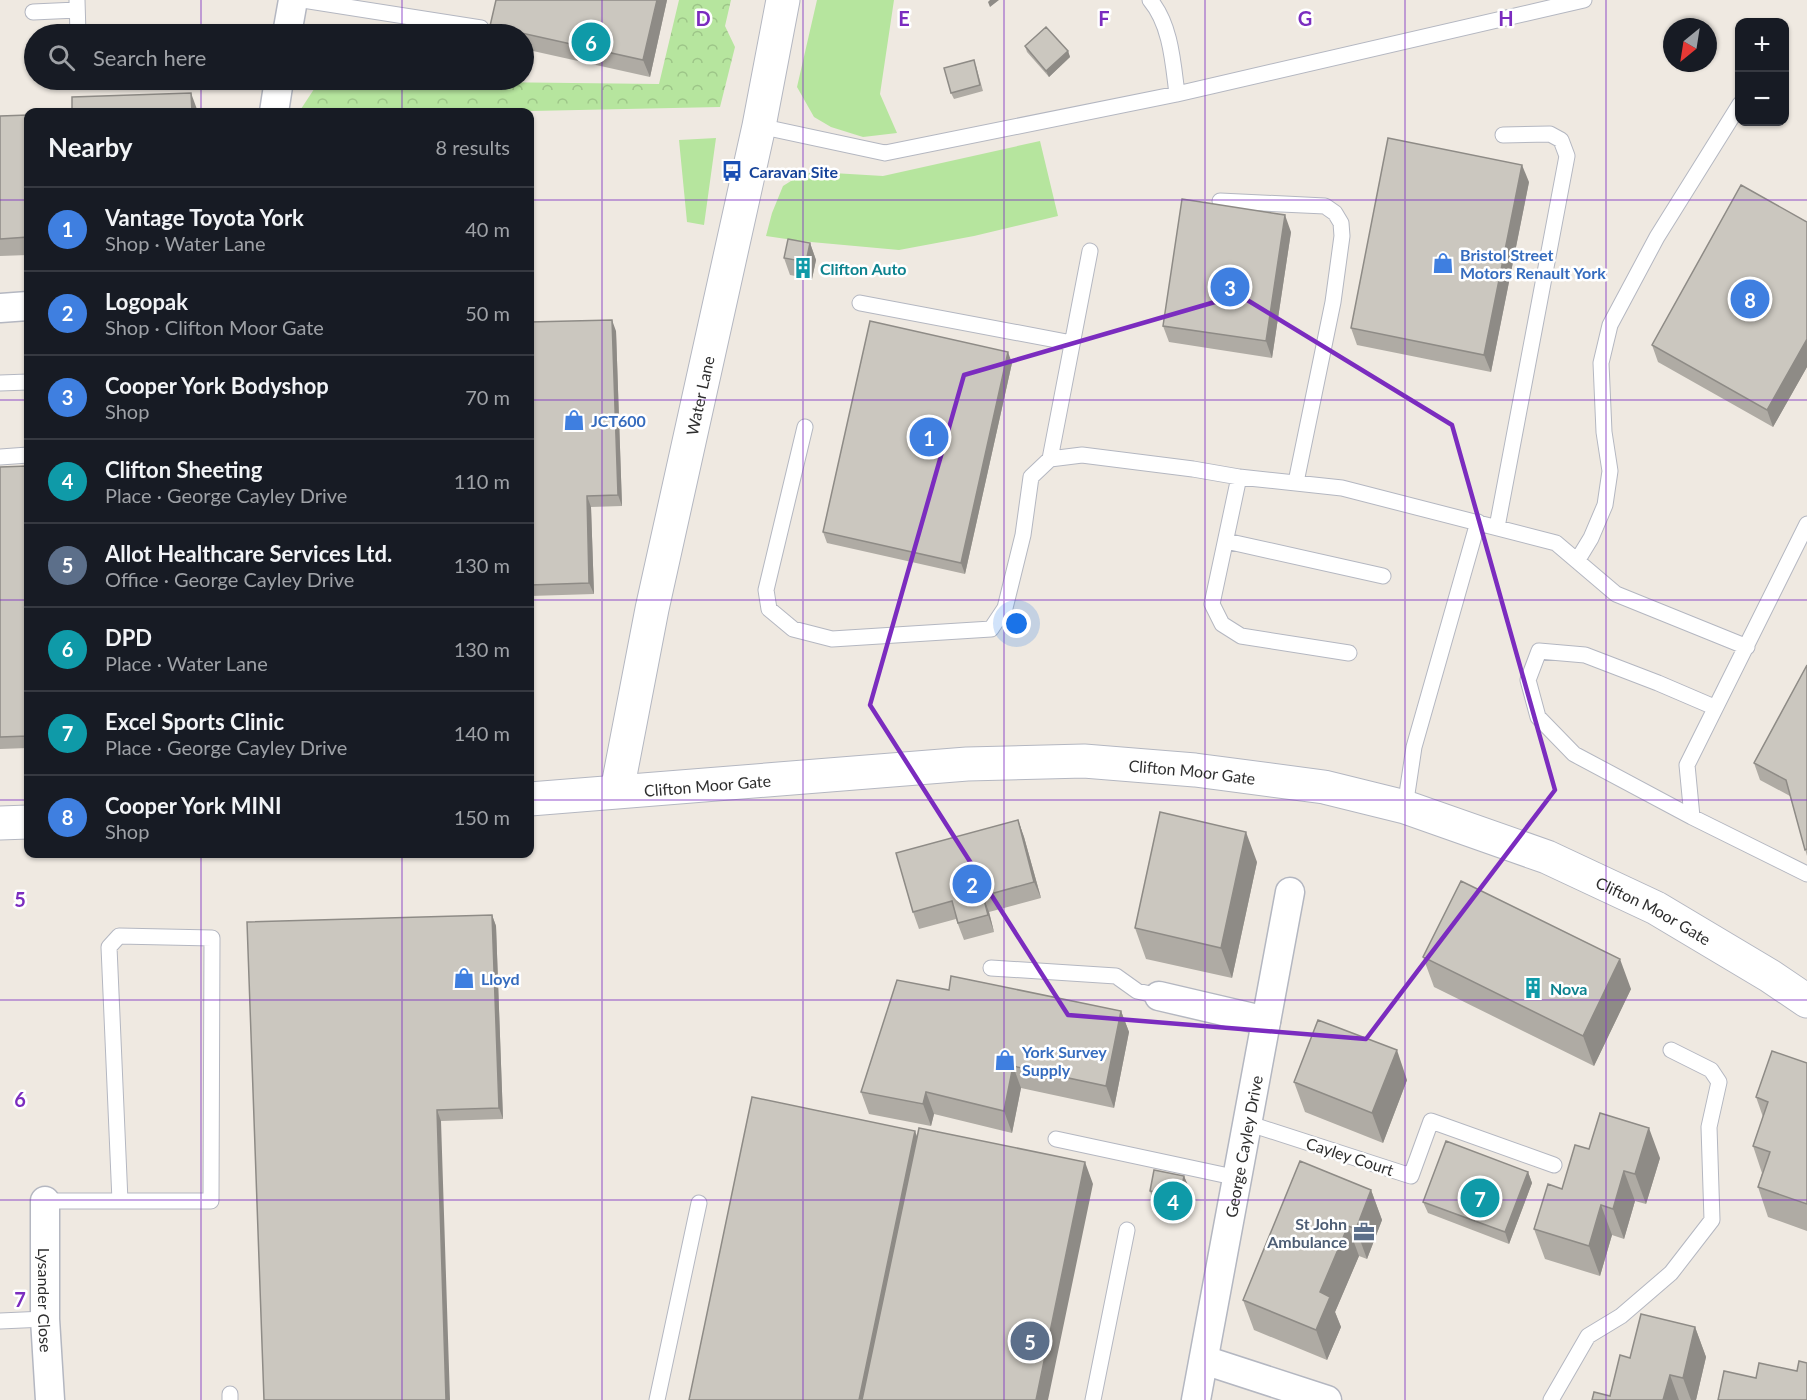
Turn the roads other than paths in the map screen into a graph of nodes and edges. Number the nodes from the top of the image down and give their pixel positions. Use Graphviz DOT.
graph roads {
  1 [pos="293,0"];
  2 [pos="303,0"];
  3 [pos="783,0"];
  4 [pos="1150,0"];
  5 [pos="1584,0"];
  6 [pos="77,5"];
  7 [pos="368,5"];
  8 [pos="33,12"];
  9 [pos="78,24"];
  10 [pos="289,24"];
  11 [pos="461,24"];
  12 [pos="277,90"];
  13 [pos="1177,94"];
  14 [pos="275,108"];
  15 [pos="1735,112"];
  16 [pos="759,126"];
  17 [pos="1503,135"];
  18 [pos="1220,201"];
  19 [pos="1090,251"];
  20 [pos="860,303"];
  21 [pos="24,306"];
  22 [pos="0,308"];
  23 [pos="1072,343"];
  24 [pos="24,382"];
  25 [pos="0,383"];
  26 [pos="805,427"];
  27 [pos="24,455"];
  28 [pos="0,457"];
  29 [pos="1050,459"];
  30 [pos="1239,477"];
  31 [pos="1296,482"];
  32 [pos="1478,522"];
  33 [pos="1807,524"];
  34 [pos="1497,527"];
  35 [pos="1226,541"];
  36 [pos="1577,561"];
  37 [pos="1383,576"];
  38 [pos="1746,647"];
  39 [pos="1349,653"];
  40 [pos="1714,707"];
  41 [pos="617,791"];
  42 [pos="534,799"];
  43 [pos="1405,807"];
  44 [pos="1692,817"];
  45 [pos="24,822"];
  46 [pos="0,823"];
  47 [pos="1807,874"];
  48 [pos="1290,892"];
  49 [pos="991,968"];
  50 [pos="1159,996"];
  51 [pos="1807,1001"];
  52 [pos="1266,1021"];
  53 [pos="1671,1050"];
  54 [pos="1247,1123"];
  55 [pos="1056,1139"];
  56 [pos="1554,1165"];
  57 [pos="1238,1178"];
  58 [pos="45,1201"];
  59 [pos="120,1201"];
  60 [pos="699,1203"];
  61 [pos="1127,1230"];
  62 [pos="45,1320"];
  63 [pos="0,1321"];
  64 [pos="1204,1360"];
  65 [pos="50,1400"];
  66 [pos="657,1400"];
  67 [pos="1093,1400"];
  68 [pos="1196,1400"];
  69 [pos="1327,1400"];
  70 [pos="1551,1400"];
  1 -- 10 [label="street"];
  2 -- 7 [label="lane"];
  3 -- 16 [label="street, Water Lane"];
  4 -- 13 [label="lane"];
  5 -- 13 [label="lane"];
  6 -- 8 [label="lane"];
  6 -- 9 [label="lane"];
  7 -- 11 [label="lane"];
  12 -- 14 [label="street"];
  13 -- 16 [label="lane"];
  15 -- 36 [label="lane"];
  16 -- 41 [label="street, Water Lane"];
  17 -- 34 [label="lane"];
  18 -- 31 [label="lane"];
  19 -- 23 [label="lane"];
  20 -- 23 [label="lane"];
  21 -- 22 [label="street"];
  23 -- 29 [label="lane"];
  24 -- 25 [label="lane"];
  26 -- 29 [label="lane"];
  27 -- 28 [label="lane"];
  29 -- 30 [label="lane"];
  30 -- 31 [label="lane"];
  30 -- 35 [label="lane"];
  31 -- 32 [label="lane"];
  32 -- 34 [label="lane"];
  32 -- 43 [label="lane"];
  33 -- 38 [label="lane"];
  34 -- 36 [label="lane"];
  35 -- 37 [label="lane"];
  35 -- 39 [label="lane"];
  36 -- 38 [label="lane"];
  38 -- 40 [label="lane"];
  40 -- 44 [label="lane"];
  40 -- 44 [label="lane"];
  41 -- 42 [label="street, Clifton Moor Gate"];
  41 -- 43 [label="street, Clifton Moor Gate"];
  43 -- 51 [label="street, Clifton Moor Gate"];
  44 -- 47 [label="lane"];
  45 -- 46 [label="street"];
  48 -- 52 [label="street, George Cayley Drive"];
  49 -- 50 [label="lane"];
  50 -- 52 [label="street"];
  52 -- 54 [label="street, George Cayley Drive"];
  53 -- 70 [label="lane"];
  54 -- 56 [label="lane, Cayley Court"];
  54 -- 57 [label="street, George Cayley Drive"];
  55 -- 57 [label="lane"];
  57 -- 64 [label="street, George Cayley Drive"];
  58 -- 59 [label="lane"];
  58 -- 62 [label="street, Lysander Close"];
  59 -- 59 [label="lane"];
  60 -- 66 [label="lane"];
  61 -- 67 [label="lane"];
  62 -- 63 [label="lane"];
  62 -- 65 [label="street, Lysander Close"];
  64 -- 68 [label="street, George Cayley Drive"];
  64 -- 69 [label="street"];
}
